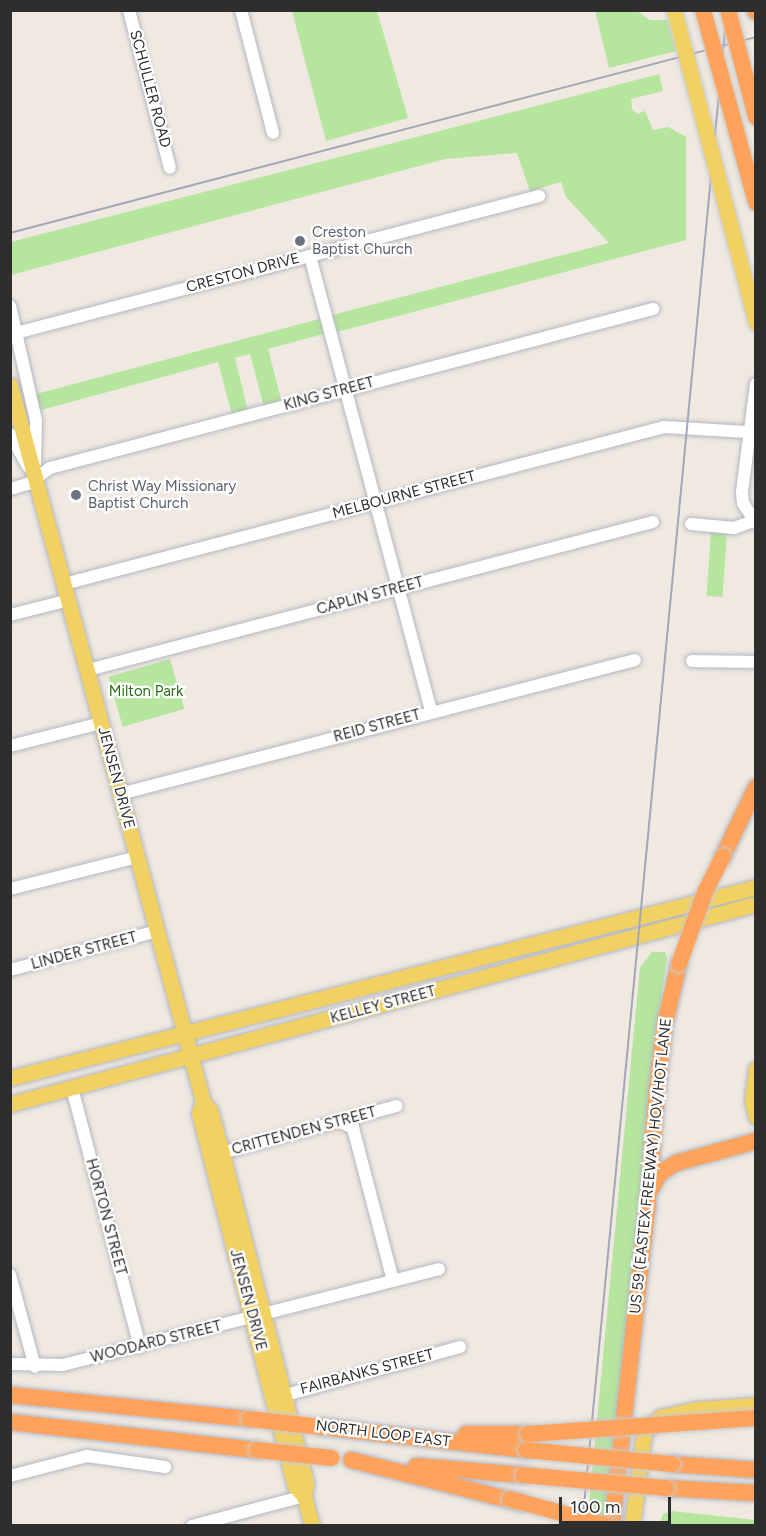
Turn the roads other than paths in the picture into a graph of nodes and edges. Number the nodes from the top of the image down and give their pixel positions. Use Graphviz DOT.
graph roads {
  1 [pos="129,10"];
  2 [pos="241,10"];
  3 [pos="674,10"];
  4 [pos="703,10"];
  5 [pos="728,10"];
  6 [pos="756,117"];
  7 [pos="273,133"];
  8 [pos="170,168"];
  9 [pos="539,196"];
  10 [pos="756,203"];
  11 [pos="310,256"];
  12 [pos="10,306"];
  13 [pos="653,309"];
  14 [pos="756,323"];
  15 [pos="16,333"];
  16 [pos="756,384"];
  17 [pos="10,386"];
  18 [pos="348,389"];
  19 [pos="747,432"];
  20 [pos="10,434"];
  21 [pos="34,478"];
  22 [pos="10,489"];
  23 [pos="376,502"];
  24 [pos="653,522"];
  25 [pos="754,522"];
  26 [pos="691,524"];
  27 [pos="64,584"];
  28 [pos="399,589"];
  29 [pos="69,600"];
  30 [pos="10,615"];
  31 [pos="635,660"];
  32 [pos="692,661"];
  33 [pos="756,662"];
  34 [pos="88,670"];
  35 [pos="431,711"];
  36 [pos="101,723"];
  37 [pos="10,746"];
  38 [pos="756,787"];
  39 [pos="120,794"];
  40 [pos="137,857"];
  41 [pos="756,886"];
  42 [pos="10,889"];
  43 [pos="756,904"];
  44 [pos="158,931"];
  45 [pos="10,970"];
  46 [pos="185,1032"];
  47 [pos="191,1056"];
  48 [pos="756,1069"];
  49 [pos="10,1078"];
  50 [pos="72,1088"];
  51 [pos="10,1104"];
  52 [pos="397,1106"];
  53 [pos="756,1117"];
  54 [pos="338,1121"];
  55 [pos="756,1141"];
  56 [pos="216,1154"];
  57 [pos="648,1196"];
  58 [pos="439,1269"];
  59 [pos="10,1275"];
  60 [pos="393,1280"];
  61 [pos="258,1317"];
  62 [pos="140,1347"];
  63 [pos="460,1347"];
  64 [pos="10,1364"];
  65 [pos="34,1367"];
  66 [pos="10,1395"];
  67 [pos="279,1397"];
  68 [pos="756,1405"];
  69 [pos="756,1418"];
  70 [pos="10,1422"];
  71 [pos="527,1442"];
  72 [pos="351,1460"];
  73 [pos="165,1467"];
  74 [pos="756,1468"];
  75 [pos="10,1476"];
  76 [pos="756,1493"];
  77 [pos="304,1496"];
  78 [pos="510,1498"];
  79 [pos="192,1526"];
  80 [pos="312,1526"];
  81 [pos="576,1526"];
  82 [pos="611,1526"];
  83 [pos="632,1526"];
  1 -- 8 [label="street, SCHULLER ROAD"];
  2 -- 7 [label="street"];
  3 -- 14 [label="main road, bridge"];
  4 -- 10 [label="highway, bridge"];
  5 -- 6 [label="highway, bridge"];
  9 -- 11 [label="street, CRESTON DRIVE"];
  11 -- 15 [label="street, CRESTON DRIVE"];
  11 -- 18 [label="street"];
  12 -- 15 [label="street"];
  13 -- 18 [label="street, KING STREET"];
  15 -- 21 [label="street"];
  16 -- 19 [label="street"];
  17 -- 21 [label="main road, JENSEN DRIVE"];
  18 -- 21 [label="street, KING STREET"];
  18 -- 23 [label="street"];
  19 -- 23 [label="street, MELBOURNE STREET"];
  19 -- 25 [label="street"];
  20 -- 21 [label="street"];
  21 -- 22 [label="street, KING STREET"];
  21 -- 27 [label="main road, JENSEN DRIVE"];
  23 -- 27 [label="street, MELBOURNE STREET"];
  23 -- 28 [label="street"];
  24 -- 28 [label="street, CAPLIN STREET"];
  25 -- 26 [label="street"];
  27 -- 29 [label="main road, JENSEN DRIVE"];
  28 -- 34 [label="street, CAPLIN STREET"];
  28 -- 35 [label="street"];
  29 -- 30 [label="street"];
  29 -- 34 [label="main road, JENSEN DRIVE"];
  31 -- 35 [label="street, REID STREET"];
  32 -- 33 [label="street"];
  34 -- 36 [label="main road, JENSEN DRIVE"];
  35 -- 39 [label="street, REID STREET"];
  36 -- 37 [label="street"];
  36 -- 39 [label="main road, JENSEN DRIVE"];
  38 -- 57 [label="highway, US 59 (EASTEX FREEWAY) HOV/HOT LANE, bridge"];
  39 -- 40 [label="main road, JENSEN DRIVE"];
  40 -- 42 [label="street"];
  40 -- 44 [label="main road, JENSEN DRIVE"];
  41 -- 46 [label="main road, KELLEY STREET"];
  43 -- 47 [label="main road, KELLEY STREET"];
  44 -- 45 [label="street, LINDER STREET"];
  44 -- 46 [label="main road, JENSEN DRIVE"];
  46 -- 47 [label="main road, JENSEN DRIVE"];
  46 -- 49 [label="main road, KELLEY STREET"];
  47 -- 50 [label="main road, KELLEY STREET"];
  47 -- 56 [label="main road, JENSEN DRIVE"];
  48 -- 53 [label="main road"];
  50 -- 51 [label="main road, KELLEY STREET"];
  50 -- 62 [label="street, HORTON STREET"];
  52 -- 54 [label="street, CRITTENDEN STREET"];
  54 -- 56 [label="street, CRITTENDEN STREET"];
  54 -- 60 [label="street"];
  55 -- 57 [label="highway"];
  56 -- 61 [label="main road, JENSEN DRIVE"];
  57 -- 82 [label="highway, US 59 (EASTEX FREEWAY) HOV/HOT LANE"];
  58 -- 60 [label="street, WOODARD STREET"];
  59 -- 65 [label="street"];
  60 -- 61 [label="street, WOODARD STREET"];
  61 -- 62 [label="street, WOODARD STREET"];
  61 -- 67 [label="main road, JENSEN DRIVE"];
  62 -- 65 [label="street, WOODARD STREET"];
  63 -- 67 [label="street, FAIRBANKS STREET"];
  64 -- 65 [label="street, WOODARD STREET"];
  66 -- 71 [label="highway, NORTH LOOP EAST, bridge"];
  67 -- 77 [label="main road, JENSEN DRIVE"];
  68 -- 83 [label="main road"];
  69 -- 71 [label="highway, bridge"];
  70 -- 72 [label="highway, NORTH LOOP EAST, bridge"];
  71 -- 74 [label="highway, bridge"];
  72 -- 76 [label="highway, NORTH LOOP EAST, bridge"];
  72 -- 78 [label="highway"];
  73 -- 75 [label="street"];
  77 -- 79 [label="street"];
  77 -- 80 [label="main road, JENSEN DRIVE"];
  78 -- 81 [label="highway, bridge"];
  78 -- 82 [label="highway, bridge"];
}
